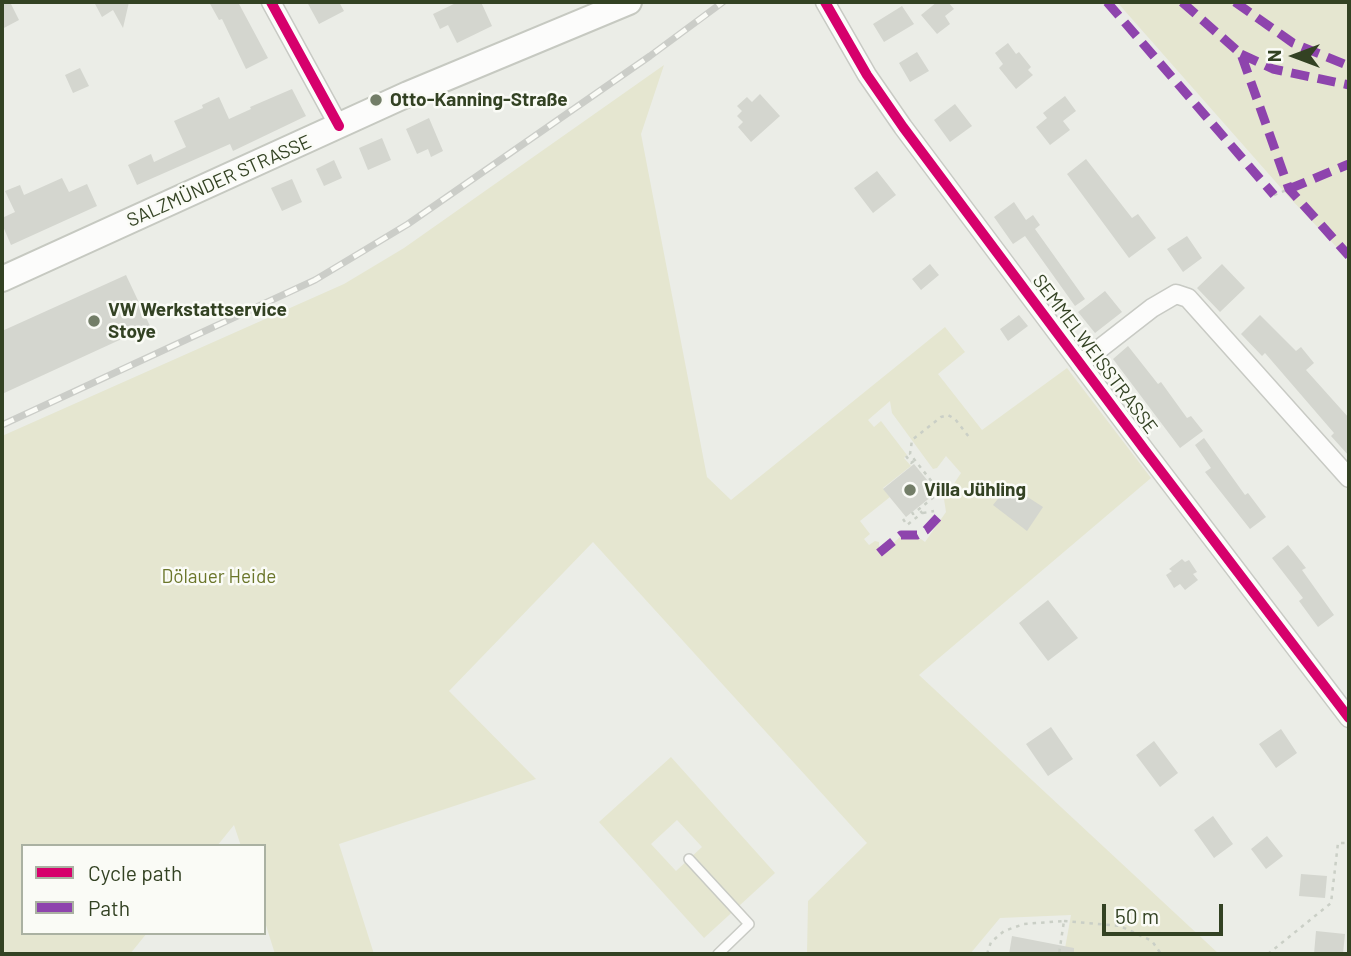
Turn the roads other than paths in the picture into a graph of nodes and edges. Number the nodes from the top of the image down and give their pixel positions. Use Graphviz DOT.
graph roads {
  1 [pos="271,2"];
  2 [pos="629,2"];
  3 [pos="825,2"];
  4 [pos="339,126"];
  5 [pos="4,273"];
  6 [pos="1080,364"];
  7 [pos="1349,478"];
  8 [pos="1349,718"];
  9 [pos="689,859"];
  10 [pos="718,954"];
  1 -- 4 [label="street"];
  2 -- 4 [label="main road, SALZMÜNDER STRASSE"];
  3 -- 6 [label="street, SEMMELWEISSTRASSE"];
  4 -- 5 [label="main road, SALZMÜNDER STRASSE"];
  6 -- 7 [label="street"];
  6 -- 8 [label="street, SEMMELWEISSTRASSE"];
  9 -- 10 [label="lane"];
}
